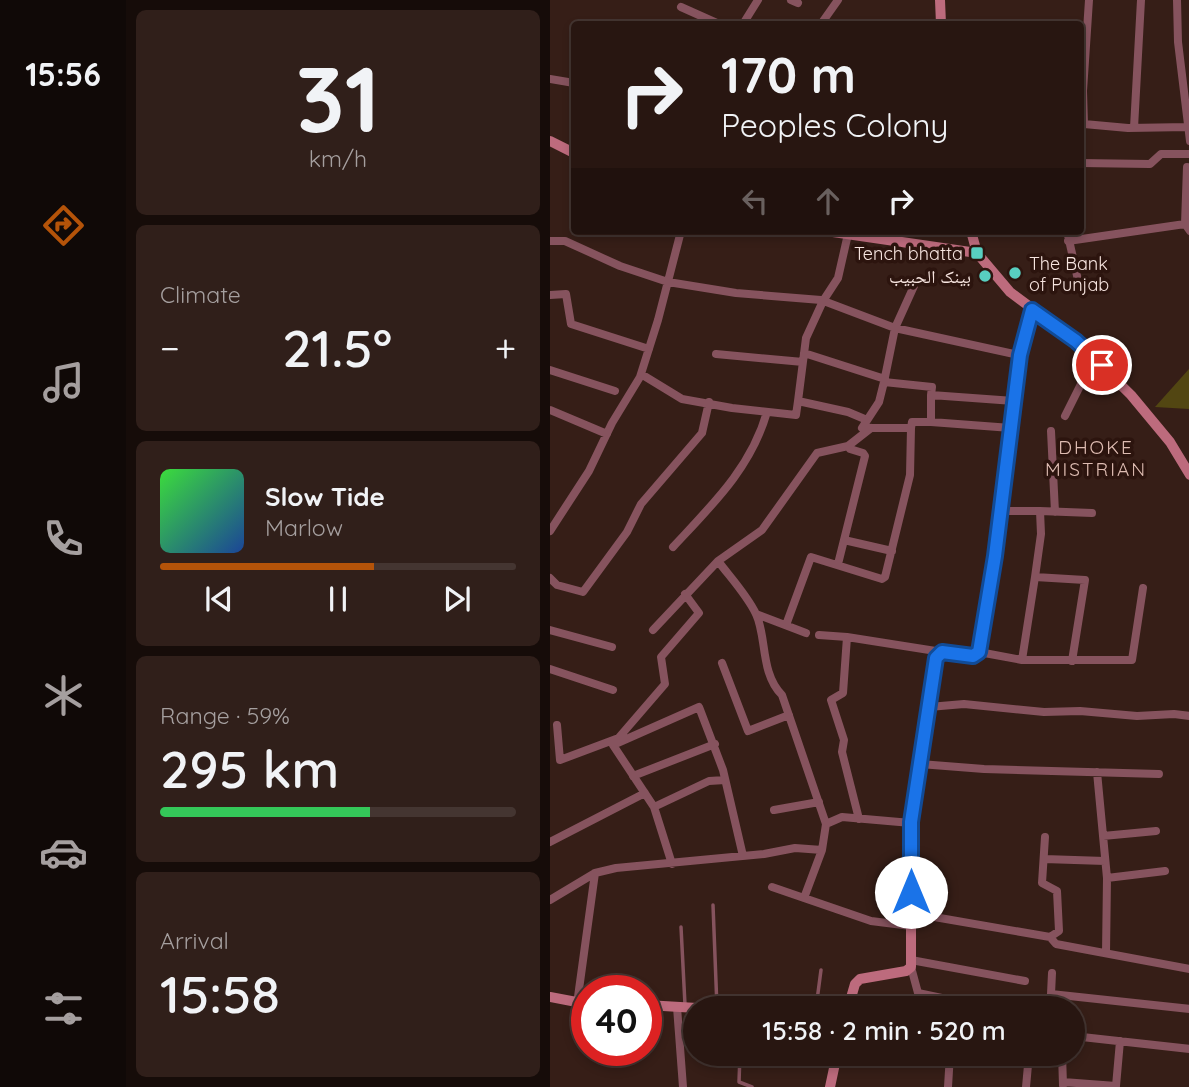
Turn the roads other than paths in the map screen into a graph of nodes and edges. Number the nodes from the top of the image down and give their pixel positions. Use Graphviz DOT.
graph roads {
  1 [pos="758,0"];
  2 [pos="838,0"];
  3 [pos="940,0"];
  4 [pos="1089,0"];
  5 [pos="1141,0"];
  6 [pos="1177,0"];
  7 [pos="681,7"];
  8 [pos="712,21"];
  9 [pos="745,21"];
  10 [pos="823,21"];
  11 [pos="941,21"];
  12 [pos="1084,31"];
  13 [pos="550,79"];
  14 [pos="571,82"];
  15 [pos="1187,89"];
  16 [pos="1084,124"];
  17 [pos="1188,127"];
  18 [pos="1134,128"];
  19 [pos="550,141"];
  20 [pos="1189,141"];
  21 [pos="571,152"];
  22 [pos="1189,154"];
  23 [pos="1084,163"];
  24 [pos="1187,167"];
  25 [pos="1187,227"];
  26 [pos="680,235"];
  27 [pos="848,235"];
  28 [pos="855,235"];
  29 [pos="972,235"];
  30 [pos="1067,235"];
  31 [pos="550,241"];
  32 [pos="1069,241"];
  33 [pos="977,253"];
  34 [pos="668,282"];
  35 [pos="914,286"];
  36 [pos="1080,289"];
  37 [pos="550,295"];
  38 [pos="823,301"];
  39 [pos="1032,310"];
  40 [pos="895,328"];
  41 [pos="649,349"];
  42 [pos="716,354"];
  43 [pos="1020,355"];
  44 [pos="803,357"];
  45 [pos="1094,358"];
  46 [pos="550,370"];
  47 [pos="641,374"];
  48 [pos="884,380"];
  49 [pos="615,391"];
  50 [pos="932,396"];
  51 [pos="798,401"];
  52 [pos="1014,401"];
  53 [pos="709,402"];
  54 [pos="550,410"];
  55 [pos="767,412"];
  56 [pos="1065,416"];
  57 [pos="931,422"];
  58 [pos="869,424"];
  59 [pos="911,428"];
  60 [pos="1011,428"];
  61 [pos="1051,431"];
  62 [pos="607,434"];
  63 [pos="848,446"];
  64 [pos="1189,475"];
  65 [pos="1040,511"];
  66 [pos="1001,512"];
  67 [pos="1055,512"];
  68 [pos="1091,513"];
  69 [pos="550,531"];
  70 [pos="844,540"];
  71 [pos="673,547"];
  72 [pos="892,551"];
  73 [pos="718,561"];
  74 [pos="838,564"];
  75 [pos="1035,577"];
  76 [pos="550,578"];
  77 [pos="1143,587"];
  78 [pos="685,594"];
  79 [pos="756,614"];
  80 [pos="786,625"];
  81 [pos="550,630"];
  82 [pos="653,631"];
  83 [pos="806,633"];
  84 [pos="819,635"];
  85 [pos="847,637"];
  86 [pos="612,647"];
  87 [pos="942,652"];
  88 [pos="979,652"];
  89 [pos="1022,660"];
  90 [pos="1072,661"];
  91 [pos="722,663"];
  92 [pos="550,669"];
  93 [pos="614,690"];
  94 [pos="929,707"];
  95 [pos="789,715"];
  96 [pos="1189,716"];
  97 [pos="557,725"];
  98 [pos="616,741"];
  99 [pos="715,744"];
  100 [pos="920,764"];
  101 [pos="1097,772"];
  102 [pos="1160,774"];
  103 [pos="633,776"];
  104 [pos="725,780"];
  105 [pos="645,793"];
  106 [pos="819,802"];
  107 [pos="654,807"];
  108 [pos="774,810"];
  109 [pos="859,819"];
  110 [pos="911,822"];
  111 [pos="826,824"];
  112 [pos="1156,831"];
  113 [pos="1103,836"];
  114 [pos="1045,837"];
  115 [pos="550,842"];
  116 [pos="822,850"];
  117 [pos="743,856"];
  118 [pos="1044,859"];
  119 [pos="1105,861"];
  120 [pos="672,864"];
  121 [pos="1165,871"];
  122 [pos="595,873"];
  123 [pos="1107,878"];
  124 [pos="772,887"];
  125 [pos="804,898"];
  126 [pos="550,900"];
  127 [pos="713,905"];
  128 [pos="911,913"];
  129 [pos="911,926"];
  130 [pos="681,927"];
  131 [pos="1050,937"];
  132 [pos="1106,953"];
  133 [pos="911,963"];
  134 [pos="1189,969"];
  135 [pos="821,970"];
  136 [pos="1052,973"];
  137 [pos="585,975"];
  138 [pos="1025,981"];
  139 [pos="686,996"];
  140 [pos="717,996"];
  141 [pos="818,996"];
  142 [pos="852,996"];
  143 [pos="928,996"];
  144 [pos="550,997"];
  145 [pos="571,1002"];
  146 [pos="662,1006"];
  147 [pos="683,1007"];
  148 [pos="1189,1009"];
  149 [pos="1085,1037"];
  150 [pos="1120,1041"];
  151 [pos="1189,1049"];
  152 [pos="684,1066"];
  153 [pos="740,1066"];
  154 [pos="835,1066"];
  155 [pos="949,1066"];
  156 [pos="1028,1066"];
  157 [pos="1062,1066"];
  158 [pos="1063,1084"];
  159 [pos="683,1087"];
  160 [pos="752,1087"];
  161 [pos="830,1087"];
  162 [pos="947,1087"];
  163 [pos="1026,1087"];
  164 [pos="1116,1087"];
  1 -- 9 [label="street"];
  2 -- 10 [label="street"];
  3 -- 11 [label="street"];
  4 -- 12 [label="street"];
  5 -- 18 [label="street"];
  6 -- 15 [label="street"];
  7 -- 8 [label="street"];
  13 -- 14 [label="street"];
  15 -- 17 [label="street"];
  16 -- 18 [label="street"];
  17 -- 18 [label="street"];
  17 -- 20 [label="street"];
  19 -- 21 [label="street"];
  22 -- 23 [label="street"];
  24 -- 25 [label="street"];
  25 -- 32 [label="street"];
  26 -- 34 [label="street"];
  27 -- 38 [label="street"];
  28 -- 33 [label="street"];
  29 -- 33 [label="street"];
  30 -- 32 [label="street"];
  31 -- 34 [label="street"];
  32 -- 36 [label="street"];
  33 -- 39 [label="street"];
  34 -- 38 [label="street"];
  34 -- 41 [label="street"];
  35 -- 40 [label="street"];
  37 -- 41 [label="street"];
  38 -- 40 [label="street"];
  38 -- 44 [label="street"];
  39 -- 43 [label="street"];
  39 -- 45 [label="street"];
  40 -- 43 [label="street"];
  40 -- 48 [label="street"];
  41 -- 47 [label="street"];
  42 -- 44 [label="street"];
  43 -- 52 [label="street"];
  44 -- 48 [label="street"];
  44 -- 51 [label="street"];
  45 -- 56 [label="street"];
  45 -- 64 [label="street"];
  46 -- 49 [label="street"];
  47 -- 53 [label="street"];
  47 -- 62 [label="street"];
  48 -- 50 [label="street"];
  48 -- 58 [label="street"];
  50 -- 52 [label="street"];
  50 -- 57 [label="street"];
  51 -- 55 [label="street"];
  51 -- 58 [label="street"];
  52 -- 60 [label="street"];
  53 -- 55 [label="street"];
  53 -- 76 [label="street"];
  54 -- 62 [label="street"];
  55 -- 71 [label="street"];
  57 -- 59 [label="street"];
  57 -- 60 [label="street"];
  58 -- 59 [label="street"];
  58 -- 63 [label="street"];
  59 -- 72 [label="street"];
  60 -- 66 [label="street"];
  61 -- 67 [label="street"];
  62 -- 69 [label="street"];
  63 -- 70 [label="street"];
  63 -- 73 [label="street"];
  65 -- 66 [label="street"];
  65 -- 67 [label="street"];
  65 -- 75 [label="street"];
  66 -- 88 [label="street"];
  67 -- 68 [label="street"];
  70 -- 72 [label="street"];
  70 -- 74 [label="street"];
  72 -- 74 [label="street"];
  73 -- 78 [label="street"];
  73 -- 79 [label="street"];
  74 -- 80 [label="street"];
  75 -- 89 [label="street"];
  75 -- 90 [label="street"];
  77 -- 90 [label="street"];
  78 -- 82 [label="street"];
  78 -- 98 [label="street"];
  79 -- 80 [label="street"];
  79 -- 95 [label="street"];
  80 -- 83 [label="street"];
  81 -- 86 [label="street"];
  84 -- 85 [label="street"];
  85 -- 87 [label="street"];
  85 -- 109 [label="street"];
  87 -- 88 [label="street"];
  87 -- 94 [label="street"];
  88 -- 89 [label="street"];
  89 -- 90 [label="street"];
  91 -- 95 [label="street"];
  92 -- 93 [label="street"];
  94 -- 96 [label="street"];
  94 -- 100 [label="street"];
  95 -- 106 [label="street"];
  97 -- 98 [label="street"];
  98 -- 99 [label="street"];
  98 -- 103 [label="street"];
  99 -- 103 [label="street"];
  99 -- 104 [label="street"];
  100 -- 101 [label="street"];
  100 -- 110 [label="street"];
  101 -- 102 [label="street"];
  101 -- 113 [label="street"];
  103 -- 105 [label="street"];
  104 -- 107 [label="street"];
  104 -- 117 [label="street"];
  105 -- 107 [label="street"];
  105 -- 115 [label="street"];
  106 -- 108 [label="street"];
  106 -- 111 [label="street"];
  107 -- 120 [label="street"];
  109 -- 110 [label="street"];
  109 -- 111 [label="street"];
  110 -- 128 [label="street"];
  111 -- 116 [label="street"];
  112 -- 113 [label="street"];
  113 -- 119 [label="street"];
  114 -- 118 [label="street"];
  116 -- 117 [label="street"];
  116 -- 125 [label="street"];
  117 -- 120 [label="street"];
  118 -- 119 [label="street"];
  118 -- 131 [label="street"];
  119 -- 123 [label="street"];
  120 -- 122 [label="street"];
  121 -- 123 [label="street"];
  122 -- 126 [label="street"];
  122 -- 137 [label="street"];
  123 -- 132 [label="street"];
  124 -- 125 [label="street"];
  125 -- 129 [label="street"];
  127 -- 140 [label="lane"];
  128 -- 129 [label="street"];
  128 -- 131 [label="street"];
  129 -- 133 [label="street"];
  130 -- 139 [label="lane"];
  131 -- 132 [label="street"];
  132 -- 134 [label="street"];
  133 -- 138 [label="street"];
  133 -- 142 [label="street"];
  133 -- 143 [label="street"];
  135 -- 141 [label="lane"];
  136 -- 148 [label="street"];
  144 -- 145 [label="street"];
  146 -- 147 [label="street"];
  149 -- 150 [label="street"];
  150 -- 151 [label="street"];
  150 -- 164 [label="street"];
  152 -- 159 [label="street"];
  153 -- 160 [label="lane"];
  154 -- 161 [label="street"];
  155 -- 162 [label="street"];
  156 -- 163 [label="street"];
  157 -- 158 [label="street"];
  158 -- 164 [label="street"];
}
